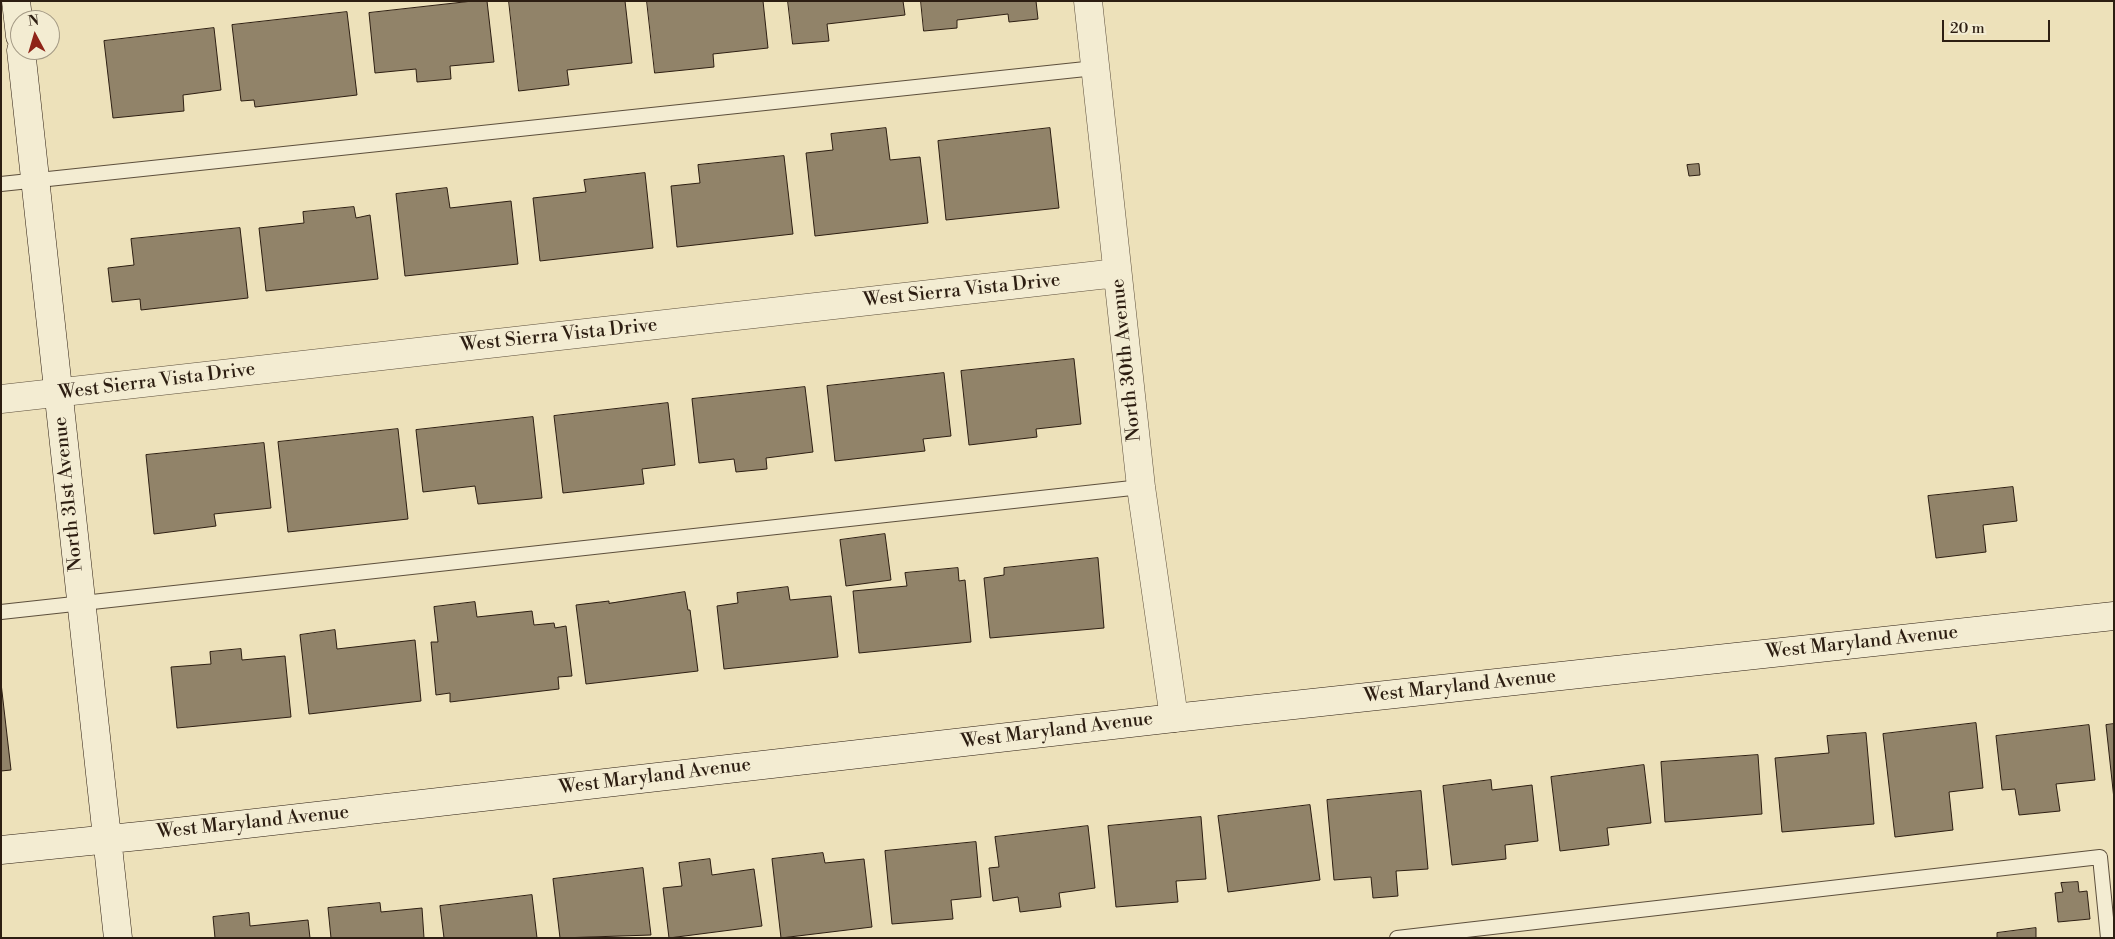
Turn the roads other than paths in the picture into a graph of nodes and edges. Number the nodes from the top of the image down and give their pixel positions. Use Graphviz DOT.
graph roads {
  1 [pos="1088,1"];
  2 [pos="23,60"];
  3 [pos="1094,68"];
  4 [pos="35,180"];
  5 [pos="1,184"];
  6 [pos="1117,273"];
  7 [pos="58,393"];
  8 [pos="1,399"];
  9 [pos="1140,487"];
  10 [pos="81,602"];
  11 [pos="1,612"];
  12 [pos="2114,616"];
  13 [pos="1174,718"];
  14 [pos="107,838"];
  15 [pos="1,850"];
  16 [pos="118,938"];
  17 [pos="1397,938"];
  18 [pos="2108,938"];
  1 -- 3 [label="street, North 30th Avenue"];
  2 -- 4 [label="street, North 31st Avenue"];
  3 -- 4 [label="lane"];
  3 -- 6 [label="street, North 30th Avenue"];
  4 -- 5 [label="lane"];
  4 -- 7 [label="street, North 31st Avenue"];
  6 -- 7 [label="street, West Sierra Vista Drive"];
  6 -- 9 [label="street, North 30th Avenue"];
  7 -- 8 [label="street, West Sierra Vista Drive"];
  7 -- 10 [label="street, North 31st Avenue"];
  9 -- 10 [label="lane"];
  9 -- 13 [label="street, North 30th Avenue"];
  10 -- 11 [label="lane"];
  10 -- 14 [label="street, North 31st Avenue"];
  12 -- 13 [label="street, West Maryland Avenue"];
  13 -- 14 [label="street, West Maryland Avenue"];
  14 -- 15 [label="street, West Maryland Avenue"];
  14 -- 16 [label="street, North 31st Avenue"];
  17 -- 18 [label="lane"];
}
